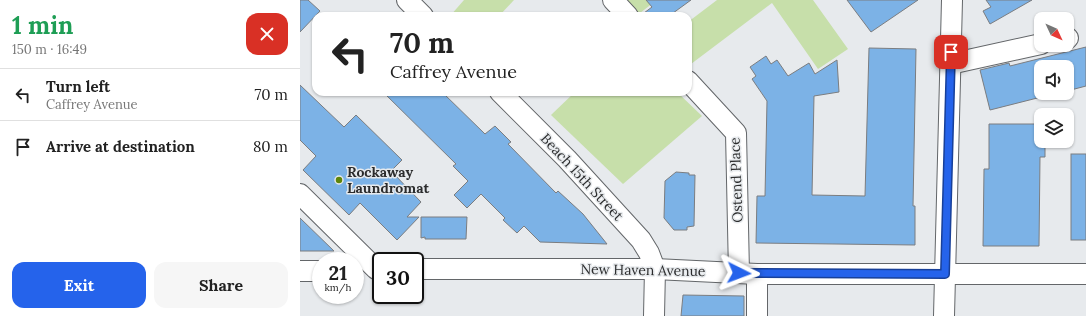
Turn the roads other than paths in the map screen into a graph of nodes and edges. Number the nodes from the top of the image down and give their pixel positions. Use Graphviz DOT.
graph roads {
  1 [pos="407,0"];
  2 [pos="613,0"];
  3 [pos="952,0"];
  4 [pos="419,12"];
  5 [pos="624,12"];
  6 [pos="1034,46"];
  7 [pos="950,64"];
  8 [pos="692,85"];
  9 [pos="504,96"];
  10 [pos="300,194"];
  11 [pos="372,263"];
  12 [pos="424,269"];
  13 [pos="655,269"];
  14 [pos="300,271"];
  15 [pos="312,271"];
  16 [pos="748,274"];
  17 [pos="945,274"];
  18 [pos="1086,274"];
  19 [pos="654,316"];
  20 [pos="757,316"];
  21 [pos="944,316"];
  1 -- 4 [label="street"];
  2 -- 5 [label="street"];
  3 -- 7 [label="street"];
  6 -- 7 [label="street"];
  7 -- 17 [label="street"];
  8 -- 16 [label="street, Ostend Place"];
  9 -- 13 [label="street, Beach 15th Street"];
  10 -- 11 [label="street"];
  12 -- 13 [label="street, New Haven Avenue"];
  13 -- 16 [label="street, New Haven Avenue"];
  13 -- 19 [label="street"];
  14 -- 15 [label="street"];
  16 -- 17 [label="street, New Haven Avenue"];
  16 -- 20 [label="street, Ostend Place"];
  17 -- 18 [label="street, New Haven Avenue"];
  17 -- 21 [label="street"];
}
